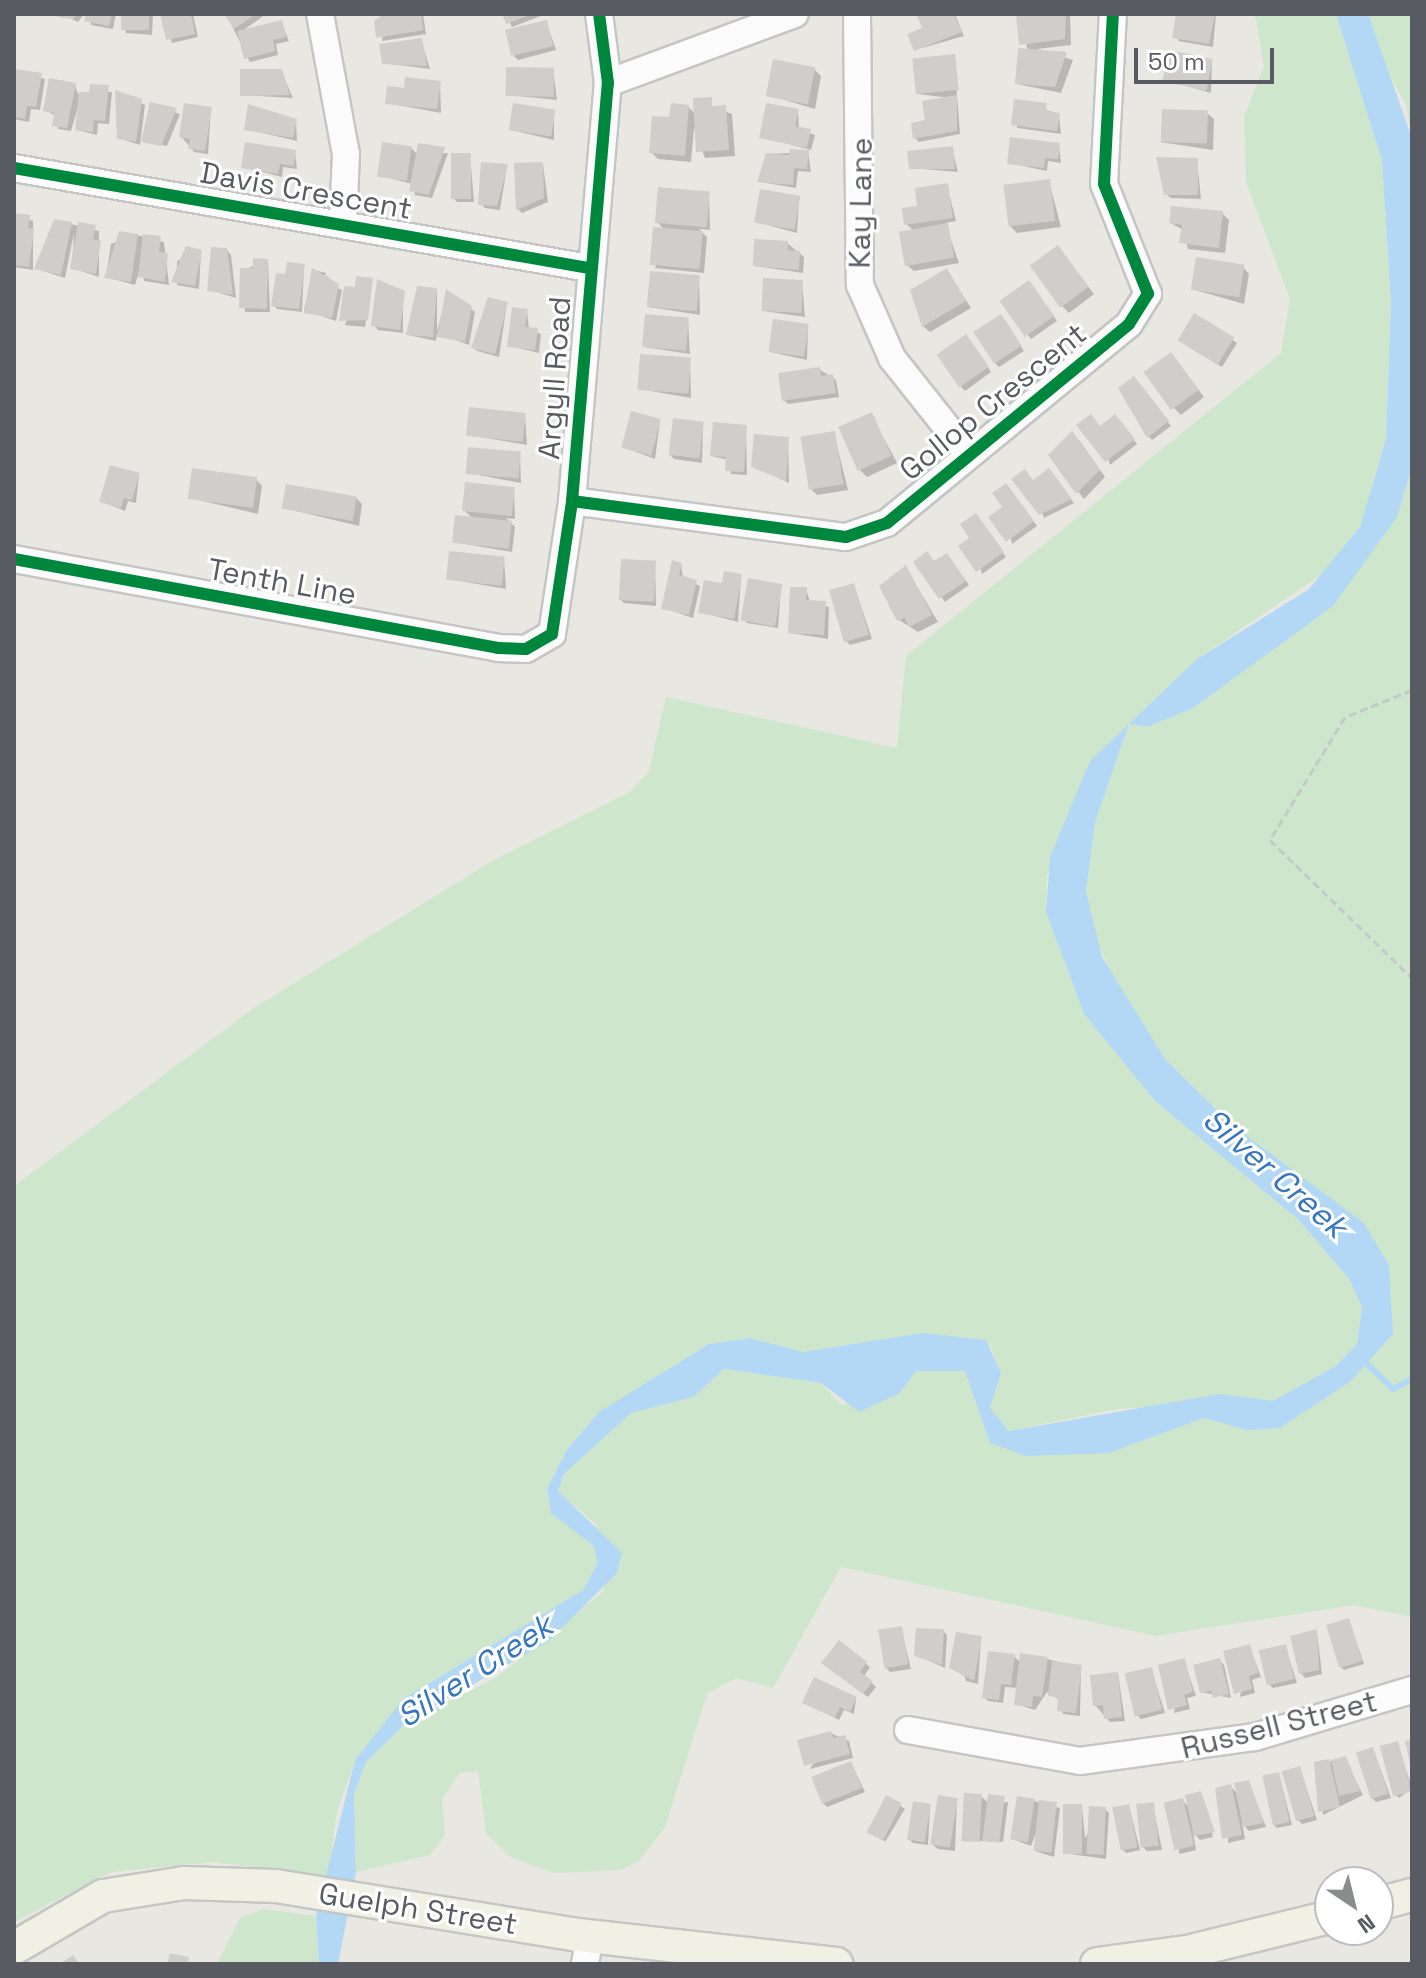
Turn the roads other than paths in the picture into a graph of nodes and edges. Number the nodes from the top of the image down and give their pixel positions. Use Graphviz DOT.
graph roads {
  1 [pos="320,14"];
  2 [pos="599,14"];
  3 [pos="795,14"];
  4 [pos="857,14"];
  5 [pos="1113,14"];
  6 [pos="608,83"];
  7 [pos="14,168"];
  8 [pos="343,223"];
  9 [pos="589,268"];
  10 [pos="968,454"];
  11 [pos="572,501"];
  12 [pos="14,559"];
  13 [pos="540,643"];
  14 [pos="1412,1690"];
  15 [pos="908,1730"];
  16 [pos="1314,1921"];
  17 [pos="14,1948"];
  18 [pos="587,1950"];
  19 [pos="836,1964"];
  20 [pos="1097,1964"];
  1 -- 8 [label="street"];
  2 -- 6 [label="street, Argyll Road"];
  3 -- 6 [label="street"];
  4 -- 10 [label="street, Kay Lane"];
  5 -- 10 [label="street, Gollop Crescent"];
  6 -- 9 [label="street, Argyll Road"];
  7 -- 8 [label="street, Davis Crescent"];
  8 -- 9 [label="street, Davis Crescent"];
  9 -- 11 [label="street, Argyll Road"];
  10 -- 11 [label="street, Gollop Crescent"];
  11 -- 13 [label="street, Argyll Road"];
  12 -- 13 [label="street, Tenth Line"];
  14 -- 15 [label="street, Russell Street"];
  16 -- 20 [label="main road"];
  17 -- 18 [label="main road, Guelph Street"];
  18 -- 19 [label="main road, Guelph Street"];
}
